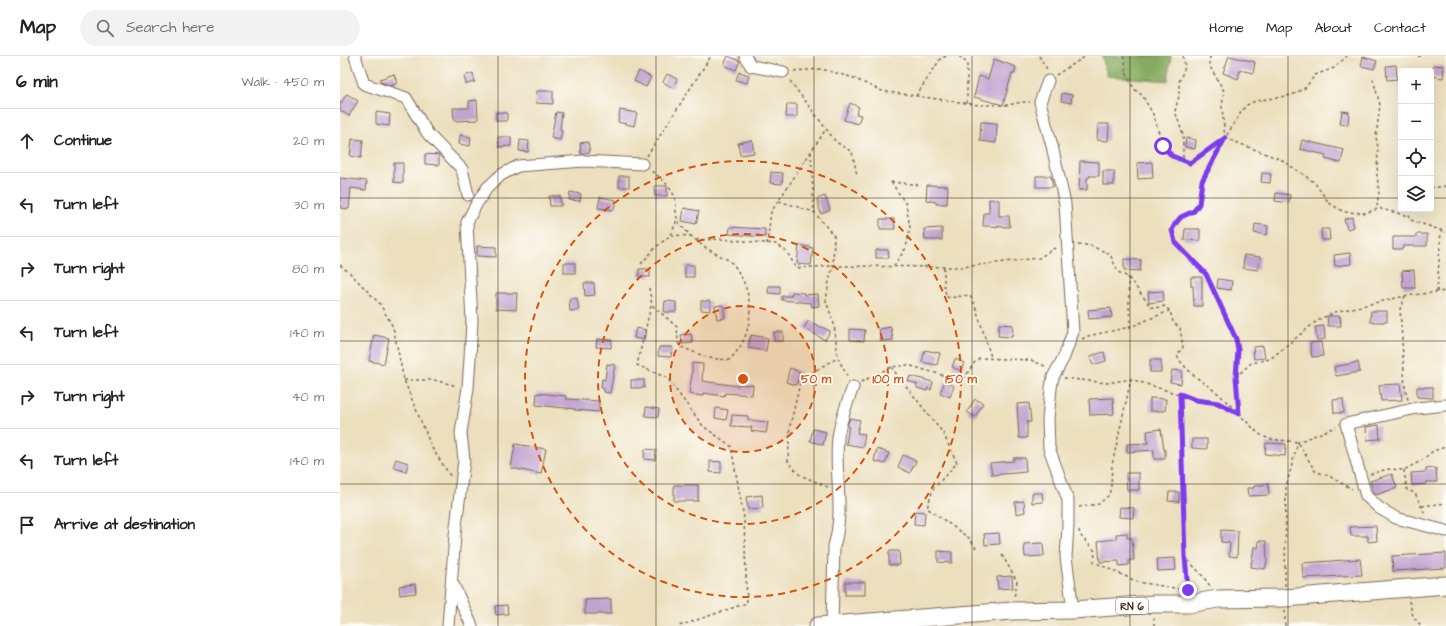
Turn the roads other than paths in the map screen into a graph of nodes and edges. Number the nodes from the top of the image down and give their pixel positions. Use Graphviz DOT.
graph roads {
  1 [pos="355,56"];
  2 [pos="745,56"];
  3 [pos="783,72"];
  4 [pos="1048,81"];
  5 [pos="642,164"];
  6 [pos="468,195"];
  7 [pos="853,387"];
  8 [pos="1446,405"];
  9 [pos="1446,531"];
  10 [pos="452,582"];
  11 [pos="1446,585"];
  12 [pos="1073,610"];
  13 [pos="851,625"];
  14 [pos="448,626"];
  15 [pos="472,626"];
  16 [pos="818,626"];
  17 [pos="832,626"];
  1 -- 6 [label="street"];
  2 -- 3 [label="street"];
  4 -- 12 [label="street"];
  5 -- 10 [label="street"];
  7 -- 17 [label="street"];
  8 -- 9 [label="street"];
  10 -- 14 [label="street"];
  10 -- 15 [label="street"];
  11 -- 12 [label="main road, RN 6"];
  12 -- 13 [label="main road, RN 6"];
  13 -- 17 [label="main road, RN 6"];
  16 -- 17 [label="main road, RN 6"];
}
